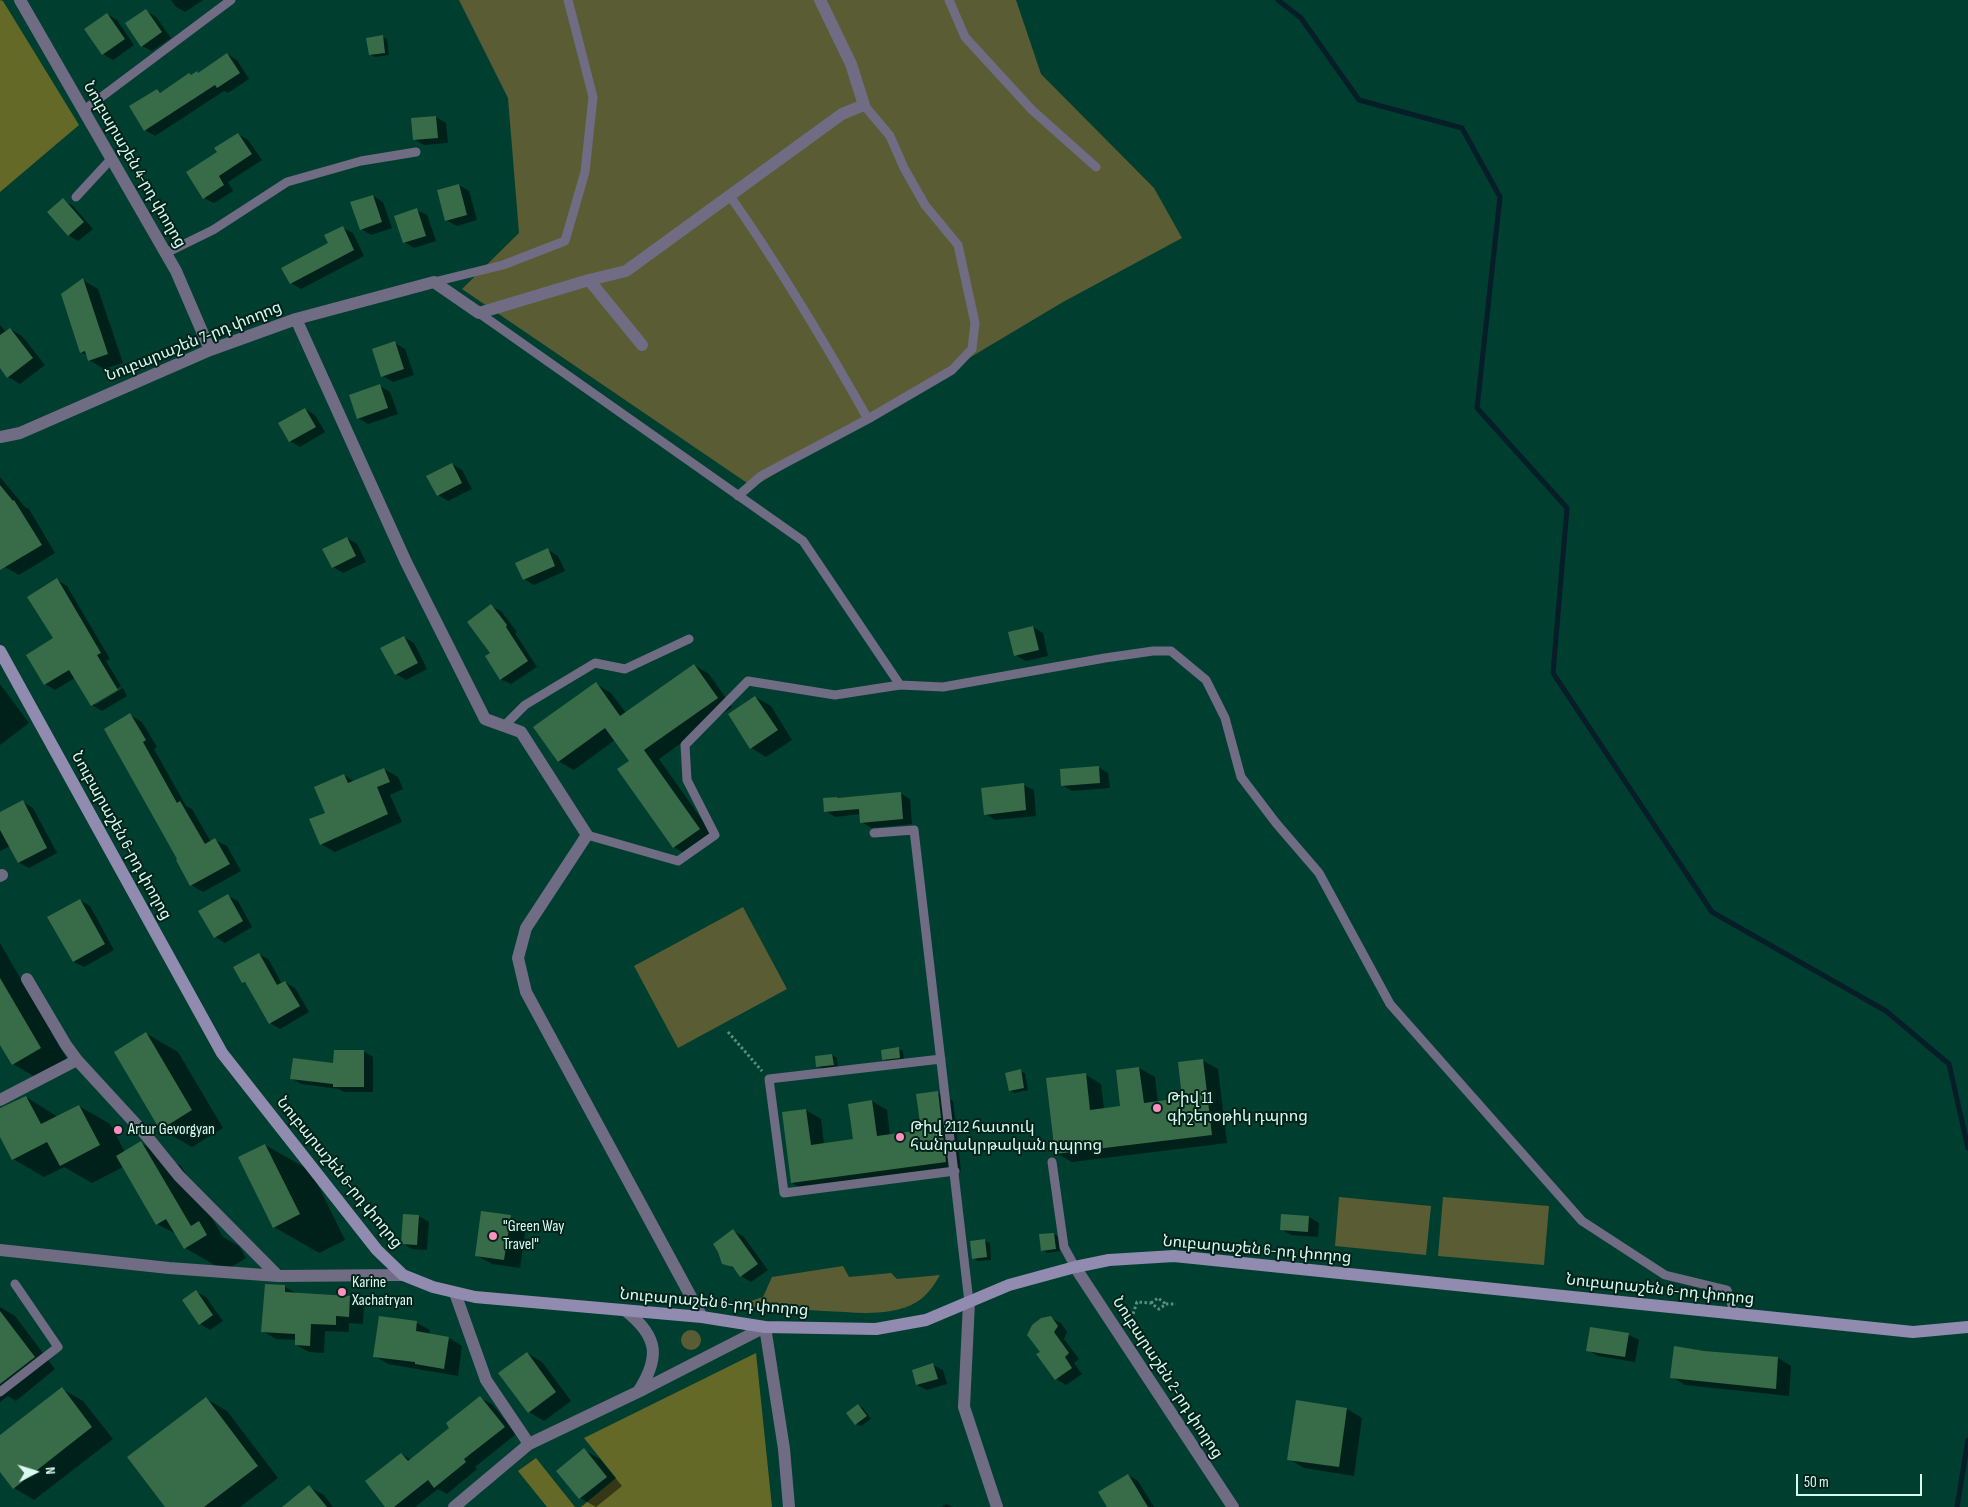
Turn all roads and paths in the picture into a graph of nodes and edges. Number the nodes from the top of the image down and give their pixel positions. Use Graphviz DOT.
graph roads {
  1 [pos="20,0"];
  2 [pos="231,0"];
  3 [pos="568,0"];
  4 [pos="820,0"];
  5 [pos="949,0"];
  6 [pos="864,104"];
  7 [pos="84,110"];
  8 [pos="416,152"];
  9 [pos="112,158"];
  10 [pos="1096,166"];
  11 [pos="730,196"];
  12 [pos="76,197"];
  13 [pos="166,254"];
  14 [pos="589,280"];
  15 [pos="434,282"];
  16 [pos="479,313"];
  17 [pos="296,319"];
  18 [pos="642,345"];
  19 [pos="210,350"];
  20 [pos="868,419"];
  21 [pos="0,437"];
  22 [pos="738,496"];
  23 [pos="689,639"];
  24 [pos="0,651"];
  25 [pos="900,685"];
  26 [pos="504,726"];
  27 [pos="874,833"];
  28 [pos="587,835"];
  29 [pos="27,979"];
  30 [pos="728,1032"];
  31 [pos="941,1059"];
  32 [pos="77,1060"];
  33 [pos="769,1079"];
  34 [pos="0,1100"];
  35 [pos="1052,1162"];
  36 [pos="955,1171"];
  37 [pos="0,1249"];
  38 [pos="1075,1267"];
  39 [pos="403,1275"];
  40 [pos="278,1276"];
  41 [pos="15,1284"];
  42 [pos="455,1292"];
  43 [pos="969,1302"];
  44 [pos="1151,1303"];
  45 [pos="1166,1304"];
  46 [pos="1176,1304"];
  47 [pos="626,1311"];
  48 [pos="1133,1314"];
  49 [pos="1735,1314"];
  50 [pos="702,1317"];
  51 [pos="765,1327"];
  52 [pos="1968,1327"];
  53 [pos="0,1392"];
  54 [pos="638,1392"];
  55 [pos="529,1444"];
  56 [pos="454,1507"];
  57 [pos="789,1507"];
  58 [pos="997,1507"];
  59 [pos="1233,1507"];
  1 -- 7 [label="street, Նուբարաշեն 4-րդ փողոց"];
  2 -- 7 [label="lane"];
  3 -- 15 [label="lane"];
  4 -- 6 [label="street"];
  5 -- 10 [label="lane"];
  6 -- 11 [label="street"];
  6 -- 20 [label="lane"];
  7 -- 9 [label="street, Նուբարաշեն 4-րդ փողոց"];
  8 -- 13 [label="lane"];
  9 -- 12 [label="lane"];
  9 -- 13 [label="street, Նուբարաշեն 4-րդ փողոց"];
  11 -- 14 [label="street"];
  11 -- 20 [label="lane"];
  13 -- 19 [label="street, Նուբարաշեն 4-րդ փողոց"];
  14 -- 16 [label="street"];
  14 -- 18 [label="street"];
  15 -- 16 [label="street"];
  15 -- 17 [label="street, Նուբարաշեն 7-րդ փողոց"];
  16 -- 22 [label="lane"];
  17 -- 19 [label="street, Նուբարաշեն 7-րդ փողոց"];
  17 -- 26 [label="street"];
  19 -- 21 [label="street, Նուբարաշեն 7-րդ փողոց"];
  20 -- 22 [label="lane"];
  22 -- 25 [label="lane"];
  23 -- 26 [label="lane"];
  24 -- 39 [label="main road, Նուբարաշեն 6-րդ փողոց"];
  25 -- 28 [label="lane"];
  25 -- 49 [label="lane"];
  26 -- 28 [label="street"];
  27 -- 31 [label="lane"];
  28 -- 50 [label="street"];
  29 -- 32 [label="street"];
  30 -- 33 [label="path"];
  31 -- 33 [label="lane"];
  31 -- 36 [label="lane"];
  32 -- 34 [label="street"];
  32 -- 40 [label="street"];
  33 -- 36 [label="lane"];
  35 -- 38 [label="lane"];
  36 -- 43 [label="lane"];
  37 -- 40 [label="street"];
  38 -- 43 [label="main road, Նուբարաշեն 6-րդ փողոց"];
  38 -- 49 [label="main road, Նուբարաշեն 6-րդ փողոց"];
  38 -- 59 [label="street, Նուբարաշեն 2-րդ փողոց"];
  39 -- 40 [label="street"];
  39 -- 42 [label="main road, Նուբարաշեն 6-րդ փողոց"];
  41 -- 53 [label="lane"];
  42 -- 47 [label="main road, Նուբարաշեն 6-րդ փողոց"];
  42 -- 55 [label="street"];
  43 -- 51 [label="main road, Նուբարաշեն 6-րդ փողոց"];
  43 -- 58 [label="street"];
  44 -- 45 [label="path"];
  44 -- 45 [label="path"];
  44 -- 48 [label="path"];
  45 -- 46 [label="path"];
  47 -- 50 [label="main road, Նուբարաշեն 6-րդ փողոց"];
  47 -- 54 [label="street"];
  49 -- 52 [label="main road, Նուբարաշեն 6-րդ փողոց"];
  50 -- 51 [label="main road, Նուբարաշեն 6-րդ փողոց"];
  51 -- 54 [label="street"];
  51 -- 57 [label="street"];
  54 -- 55 [label="street"];
  55 -- 56 [label="street"];
}
